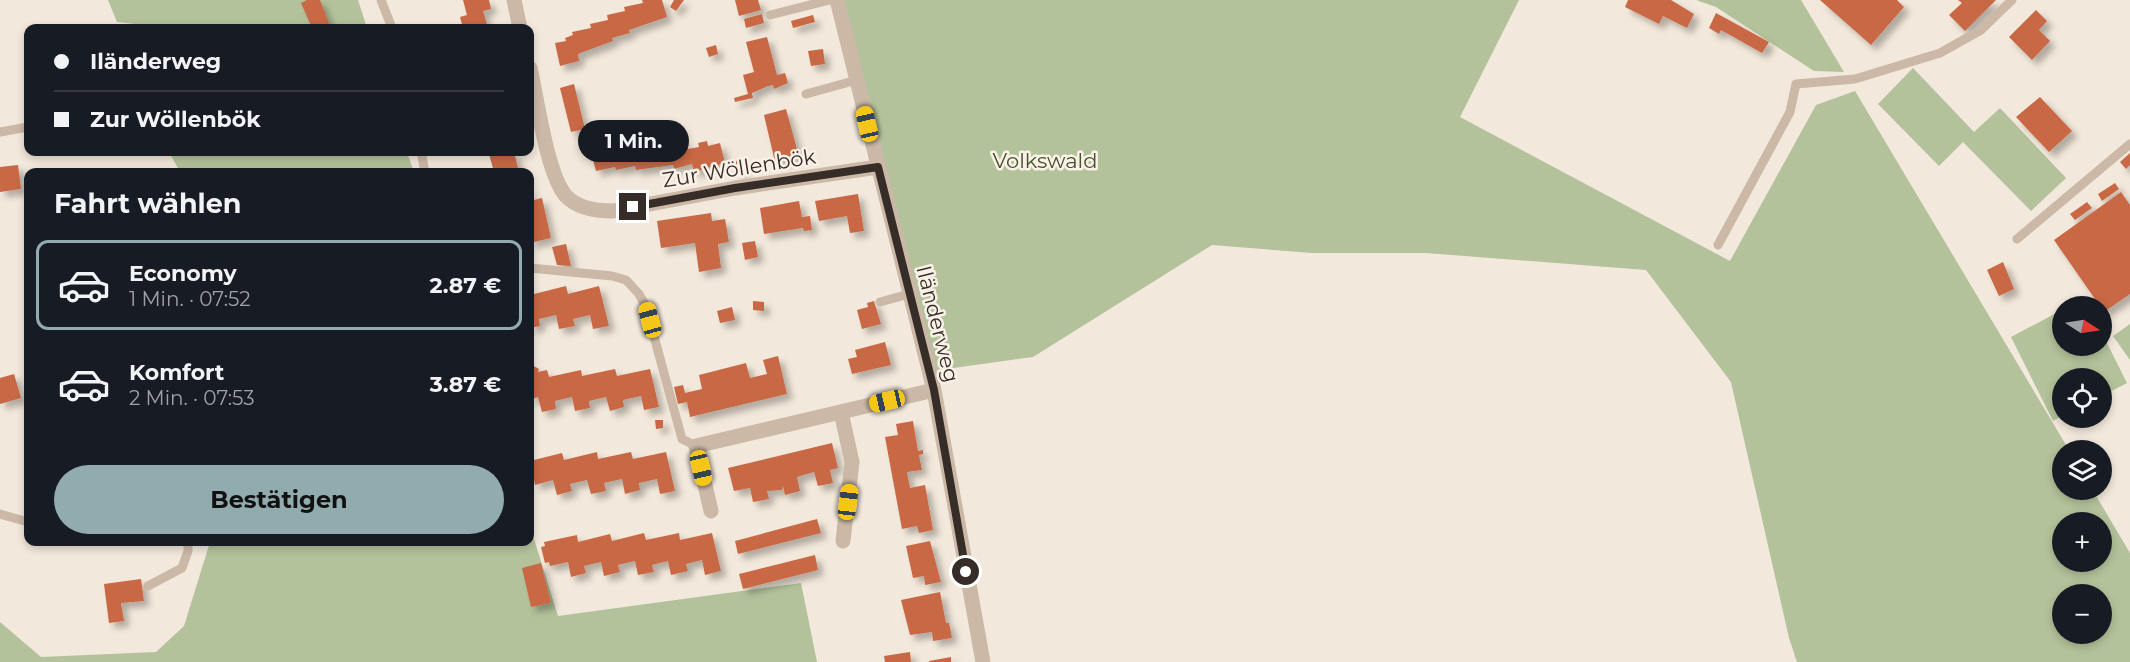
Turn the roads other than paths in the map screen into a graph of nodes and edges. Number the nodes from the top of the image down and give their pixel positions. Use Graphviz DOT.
graph roads {
  1 [pos="381,0"];
  2 [pos="514,0"];
  3 [pos="831,0"];
  4 [pos="837,0"];
  5 [pos="2012,0"];
  6 [pos="770,15"];
  7 [pos="390,24"];
  8 [pos="519,24"];
  9 [pos="857,80"];
  10 [pos="534,86"];
  11 [pos="806,94"];
  12 [pos="24,128"];
  13 [pos="0,132"];
  14 [pos="2130,144"];
  15 [pos="878,167"];
  16 [pos="2017,239"];
  17 [pos="1718,245"];
  18 [pos="534,268"];
  19 [pos="909,294"];
  20 [pos="880,302"];
  21 [pos="934,390"];
  22 [pos="841,412"];
  23 [pos="696,446"];
  24 [pos="711,511"];
  25 [pos="0,514"];
  26 [pos="24,521"];
  27 [pos="843,541"];
  28 [pos="188,546"];
  29 [pos="148,586"];
  30 [pos="982,662"];
  1 -- 7 [label="lane"];
  2 -- 8 [label="street"];
  3 -- 6 [label="lane"];
  4 -- 9 [label="street, Iländerweg"];
  5 -- 17 [label="lane"];
  9 -- 11 [label="lane"];
  9 -- 15 [label="street, Iländerweg"];
  10 -- 15 [label="street, Zur Wöllenbök"];
  12 -- 13 [label="lane"];
  14 -- 16 [label="lane"];
  15 -- 19 [label="street, Iländerweg"];
  18 -- 23 [label="lane"];
  19 -- 20 [label="lane"];
  19 -- 21 [label="street, Iländerweg"];
  21 -- 22 [label="street"];
  21 -- 30 [label="street, Iländerweg"];
  22 -- 23 [label="street"];
  22 -- 27 [label="street"];
  23 -- 24 [label="street"];
  25 -- 26 [label="lane"];
  28 -- 29 [label="lane"];
}
